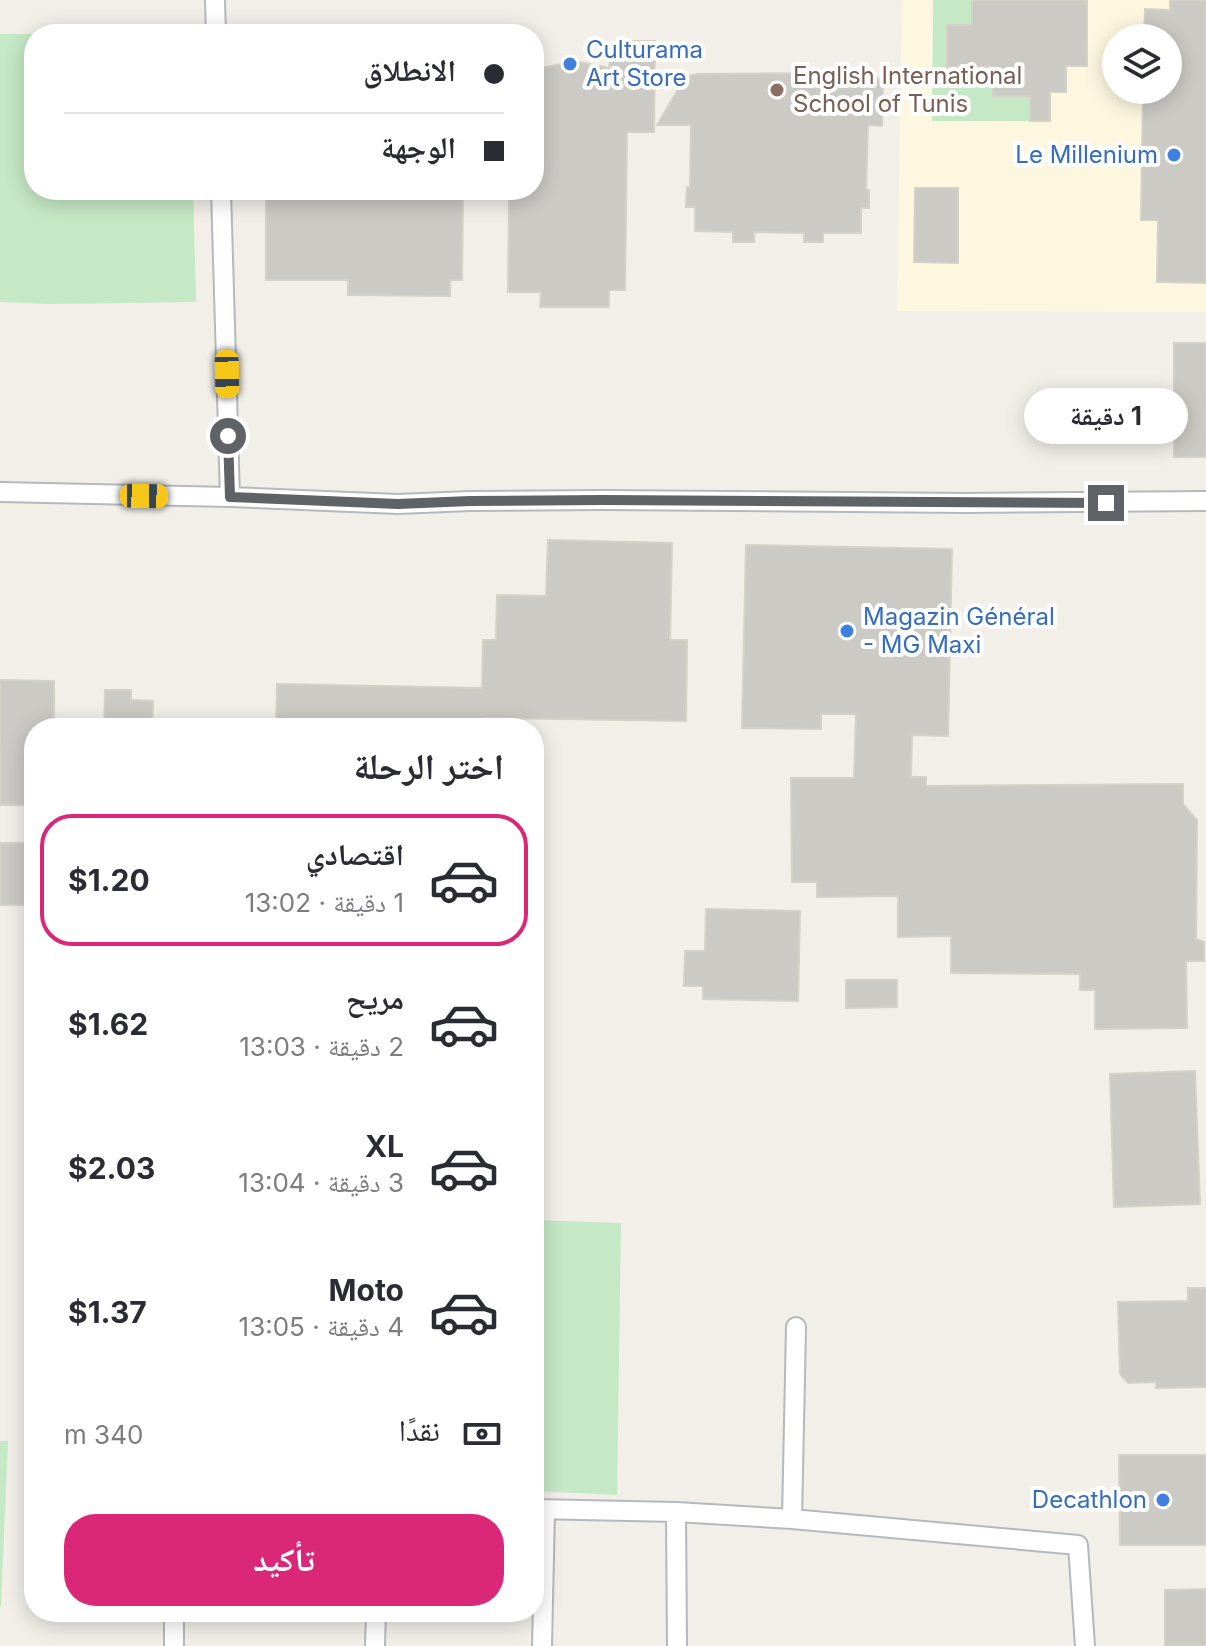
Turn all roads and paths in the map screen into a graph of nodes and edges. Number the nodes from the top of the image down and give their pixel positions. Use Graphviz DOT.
graph roads {
  1 [pos="215,0"];
  2 [pos="216,24"];
  3 [pos="221,200"];
  4 [pos="0,492"];
  5 [pos="230,497"];
  6 [pos="1206,501"];
  7 [pos="796,1327"];
  8 [pos="544,1509"];
  9 [pos="676,1512"];
  10 [pos="792,1519"];
  11 [pos="174,1622"];
  12 [pos="376,1622"];
  13 [pos="542,1622"];
  14 [pos="174,1646"];
  15 [pos="375,1646"];
  16 [pos="542,1646"];
  17 [pos="677,1646"];
  18 [pos="1085,1646"];
  1 -- 2 [label="street"];
  3 -- 5 [label="street"];
  4 -- 5 [label="street"];
  5 -- 6 [label="street"];
  7 -- 10 [label="street"];
  8 -- 9 [label="street"];
  9 -- 10 [label="street"];
  9 -- 17 [label="street"];
  10 -- 18 [label="street"];
  11 -- 14 [label="street"];
  12 -- 15 [label="street"];
  13 -- 16 [label="street"];
}
